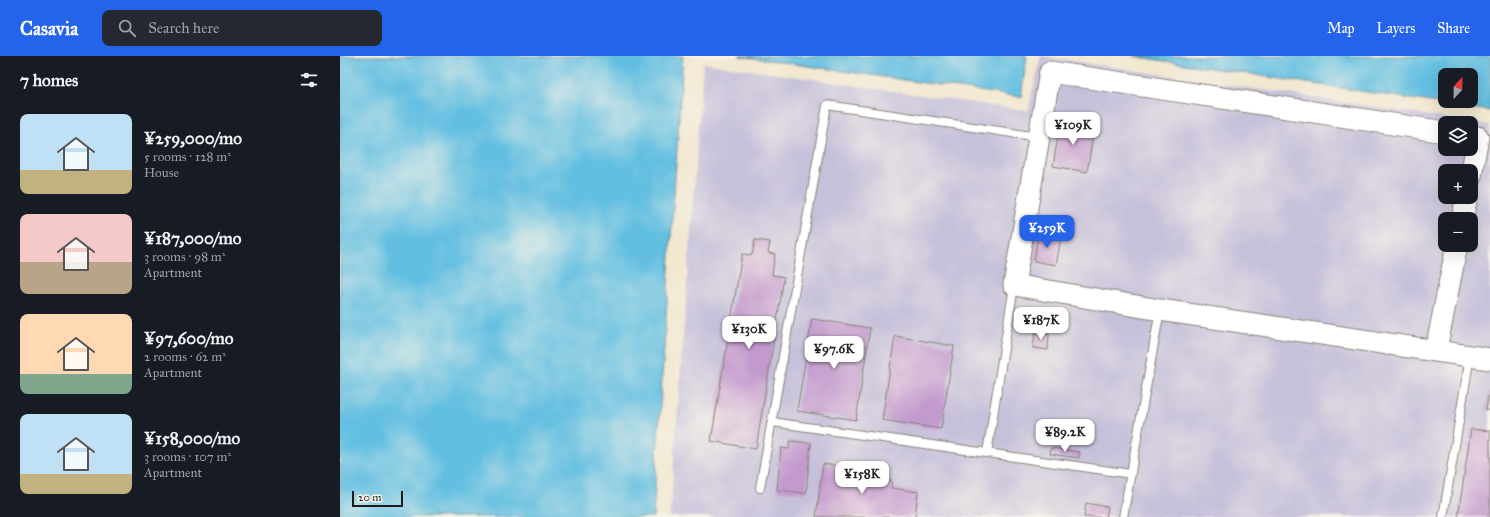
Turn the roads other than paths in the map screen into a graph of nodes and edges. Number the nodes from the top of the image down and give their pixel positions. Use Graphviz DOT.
graph roads {
  1 [pos="1438,131"];
  2 [pos="1040,137"];
  3 [pos="1480,137"];
  4 [pos="1474,164"];
  5 [pos="1456,252"];
  6 [pos="1014,285"];
  7 [pos="1160,310"];
  8 [pos="1436,350"];
  9 [pos="1480,357"];
  10 [pos="772,422"];
  11 [pos="987,454"];
  12 [pos="1131,474"];
  13 [pos="760,488"];
  14 [pos="1123,517"];
  15 [pos="1443,517"];
  1 -- 2 [label="street"];
  2 -- 6 [label="street"];
  2 -- 10 [label="lane"];
  3 -- 4 [label="street"];
  5 -- 8 [label="street"];
  6 -- 7 [label="street"];
  6 -- 11 [label="lane"];
  7 -- 8 [label="street"];
  7 -- 12 [label="lane"];
  8 -- 9 [label="street"];
  9 -- 15 [label="lane"];
  10 -- 11 [label="lane"];
  10 -- 13 [label="lane"];
  11 -- 12 [label="lane"];
  12 -- 14 [label="lane"];
}
